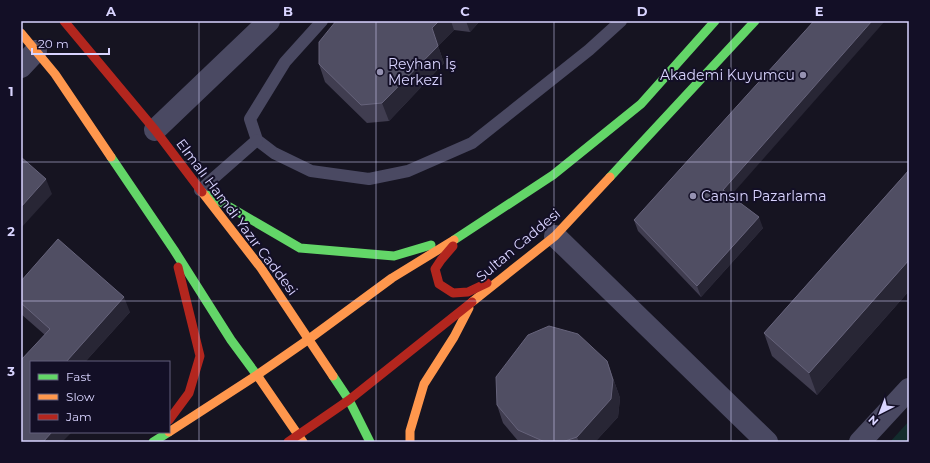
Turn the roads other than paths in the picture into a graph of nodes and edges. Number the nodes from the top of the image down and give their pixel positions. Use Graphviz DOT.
graph roads {
  1 [pos="64,21"];
  2 [pos="269,21"];
  3 [pos="322,21"];
  4 [pos="621,21"];
  5 [pos="716,21"];
  6 [pos="755,21"];
  7 [pos="21,33"];
  8 [pos="36,51"];
  9 [pos="21,67"];
  10 [pos="155,130"];
  11 [pos="257,140"];
  12 [pos="200,190"];
  13 [pos="467,230"];
  14 [pos="555,236"];
  15 [pos="455,238"];
  16 [pos="174,250"];
  17 [pos="505,276"];
  18 [pos="473,301"];
  19 [pos="309,339"];
  20 [pos="258,375"];
  21 [pos="909,389"];
  22 [pos="349,400"];
  23 [pos="170,419"];
  24 [pos="170,431"];
  25 [pos="160,433"];
  26 [pos="168,433"];
  27 [pos="301,439"];
  28 [pos="154,442"];
  29 [pos="288,442"];
  30 [pos="370,442"];
  31 [pos="410,442"];
  32 [pos="767,442"];
  33 [pos="860,442"];
  1 -- 10 [label="main road, Elmalı Hamdi Yazır Caddesi"];
  2 -- 10 [label="street"];
  3 -- 11 [label="lane"];
  4 -- 11 [label="lane"];
  5 -- 13 [label="main road"];
  6 -- 14 [label="main road, Sultan Caddesi"];
  7 -- 8 [label="main road"];
  8 -- 9 [label="street"];
  8 -- 16 [label="main road"];
  10 -- 12 [label="main road, Elmalı Hamdi Yazır Caddesi"];
  11 -- 12 [label="lane"];
  12 -- 15 [label="main road"];
  12 -- 19 [label="main road, Elmalı Hamdi Yazır Caddesi"];
  13 -- 15 [label="main road"];
  13 -- 17 [label="main road"];
  14 -- 17 [label="main road, Sultan Caddesi"];
  14 -- 32 [label="street"];
  15 -- 19 [label="main road"];
  16 -- 20 [label="main road"];
  16 -- 23 [label="main road"];
  17 -- 18 [label="main road, Sultan Caddesi"];
  18 -- 22 [label="main road, Sultan Caddesi"];
  18 -- 31 [label="main road"];
  19 -- 20 [label="main road"];
  19 -- 22 [label="main road, Elmalı Hamdi Yazır Caddesi"];
  20 -- 24 [label="main road"];
  20 -- 27 [label="main road"];
  21 -- 33 [label="street"];
  22 -- 27 [label="main road, Sultan Caddesi"];
  22 -- 30 [label="main road, Elmalı Hamdi Yazır Caddesi"];
  25 -- 28 [label="main road"];
  26 -- 28 [label="main road"];
  27 -- 29 [label="main road, Sultan Caddesi"];
}
